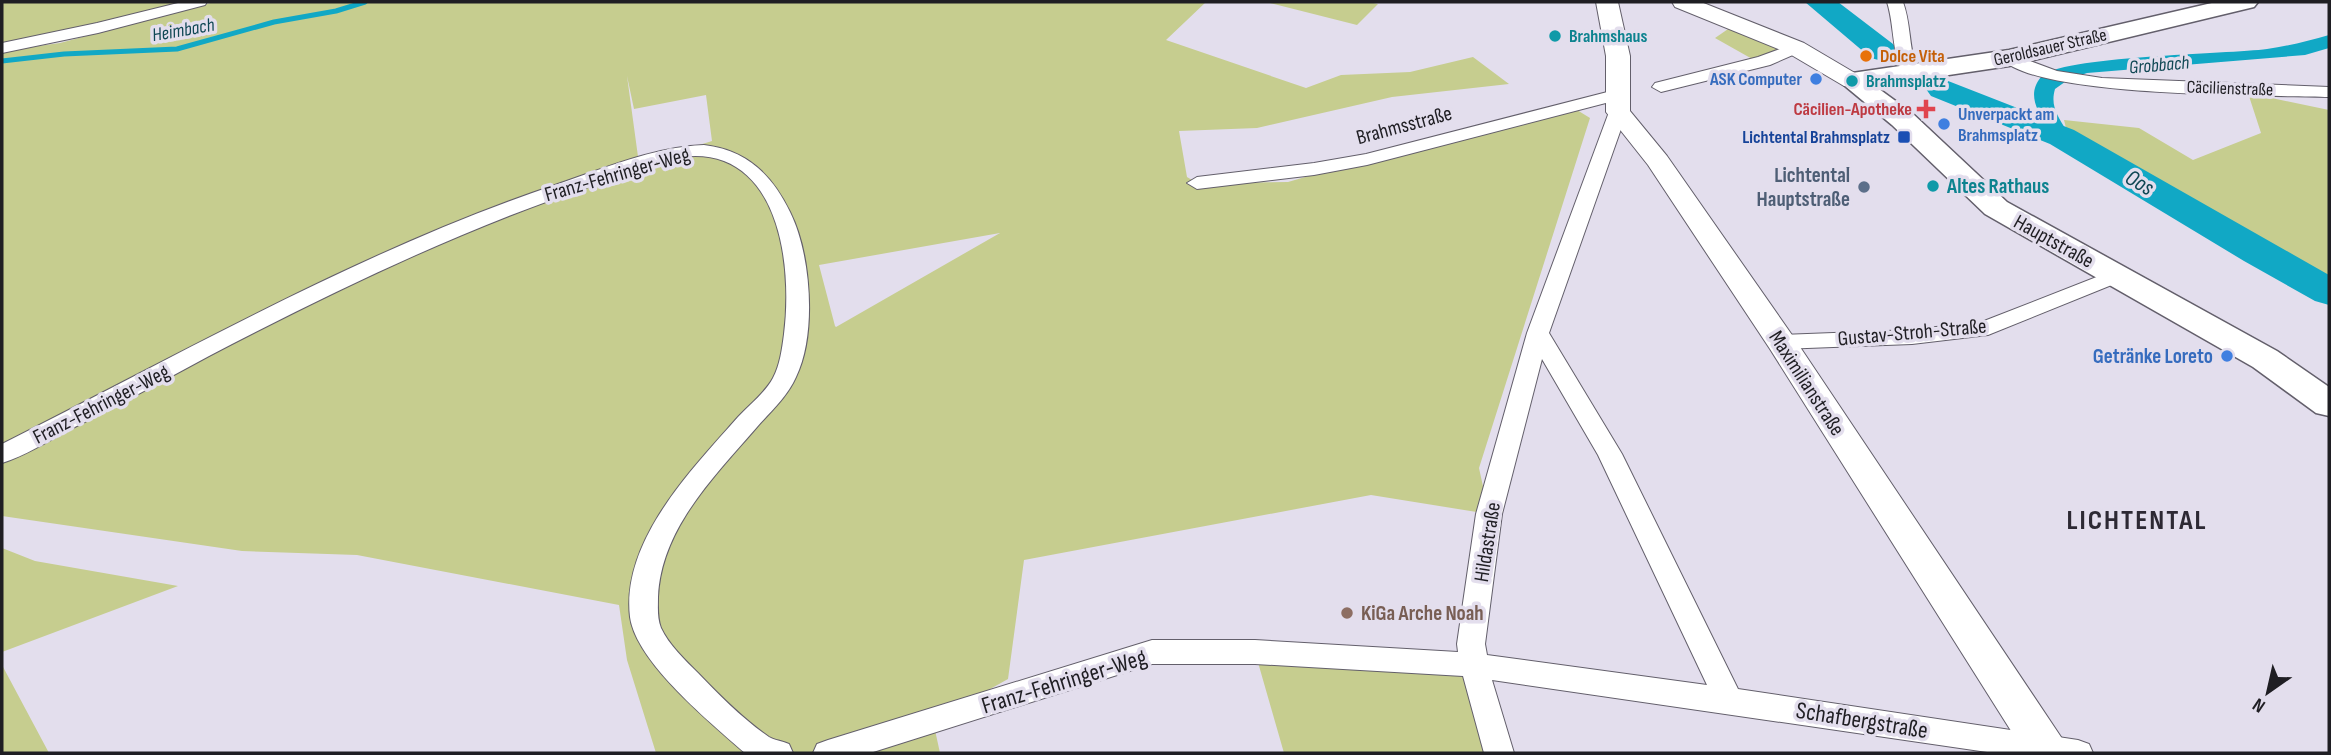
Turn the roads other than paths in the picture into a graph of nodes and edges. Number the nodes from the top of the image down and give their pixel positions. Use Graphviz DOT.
graph roads {
  1 [pos="199,2"];
  2 [pos="1606,2"];
  3 [pos="1683,2"];
  4 [pos="1895,2"];
  5 [pos="2246,2"];
  6 [pos="2,48"];
  7 [pos="1796,48"];
  8 [pos="2009,58"];
  9 [pos="1911,73"];
  10 [pos="2074,78"];
  11 [pos="1852,81"];
  12 [pos="1661,87"];
  13 [pos="2329,92"];
  14 [pos="1619,103"];
  15 [pos="1197,183"];
  16 [pos="2117,275"];
  17 [pos="1538,333"];
  18 [pos="1780,342"];
  19 [pos="2329,404"];
  20 [pos="2,454"];
  21 [pos="1474,665"];
  22 [pos="1729,701"];
  23 [pos="2057,752"];
  24 [pos="778,753"];
  25 [pos="828,753"];
  26 [pos="1499,753"];
  1 -- 6 [label="street"];
  2 -- 14 [label="main road"];
  3 -- 7 [label="main road, Hauptstraße"];
  4 -- 9 [label="street"];
  5 -- 8 [label="main road, Geroldsauer Straße"];
  7 -- 11 [label="main road, Hauptstraße"];
  7 -- 12 [label="street"];
  8 -- 9 [label="main road, Geroldsauer Straße"];
  8 -- 10 [label="street, Cäcilienstraße"];
  9 -- 11 [label="main road, Geroldsauer Straße"];
  10 -- 13 [label="street, Cäcilienstraße"];
  11 -- 16 [label="main road, Hauptstraße"];
  14 -- 15 [label="street, Brahmsstraße"];
  14 -- 17 [label="street, Hildastraße"];
  14 -- 18 [label="main road, Maximilianstraße"];
  16 -- 18 [label="street, Gustav-Stroh-Straße"];
  16 -- 19 [label="main road, Hauptstraße"];
  17 -- 21 [label="street, Hildastraße"];
  17 -- 22 [label="street"];
  18 -- 23 [label="main road, Maximilianstraße"];
  20 -- 24 [label="street, Franz-Fehringer-Weg"];
  21 -- 22 [label="street, Schafbergstraße"];
  21 -- 25 [label="street, Franz-Fehringer-Weg"];
  21 -- 26 [label="street, Hildastraße"];
  22 -- 23 [label="street, Schafbergstraße"];
}
